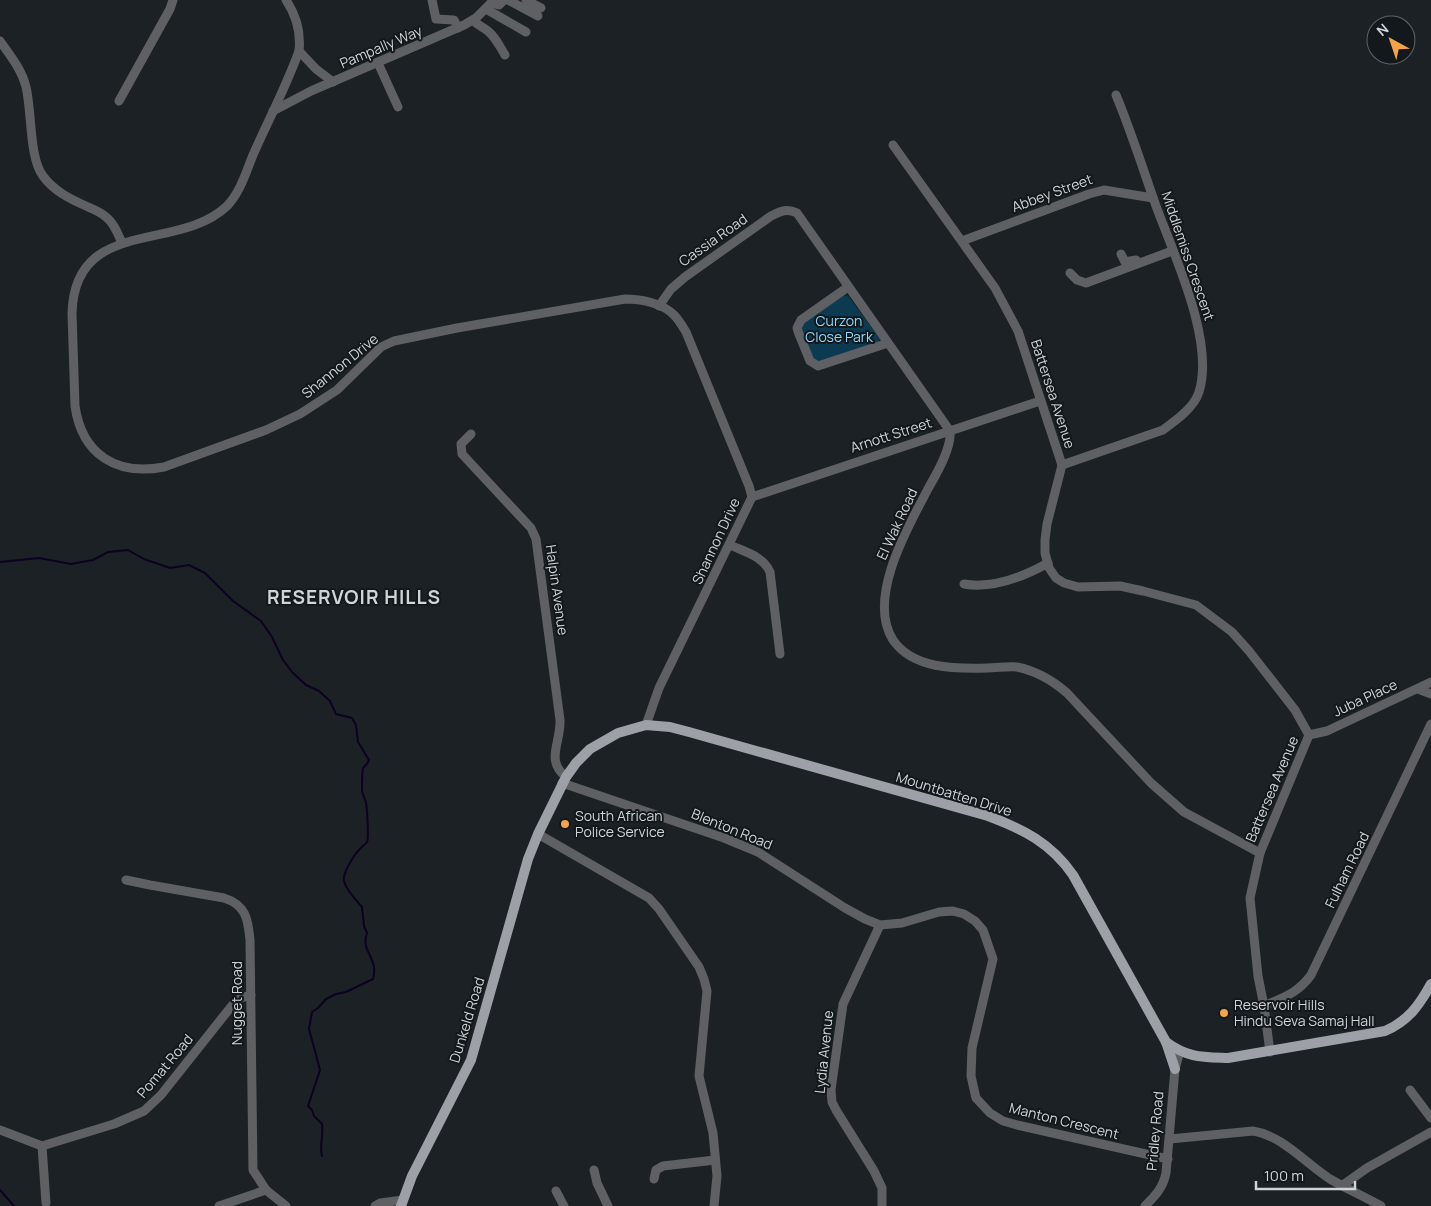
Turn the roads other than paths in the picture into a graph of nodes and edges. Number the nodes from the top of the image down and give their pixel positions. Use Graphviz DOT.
graph roads {
  1 [pos="173,0"];
  2 [pos="286,0"];
  3 [pos="432,0"];
  4 [pos="504,0"];
  5 [pos="508,0"];
  6 [pos="526,0"];
  7 [pos="490,4"];
  8 [pos="473,20"];
  9 [pos="458,28"];
  10 [pos="526,32"];
  11 [pos="0,41"];
  12 [pos="298,51"];
  13 [pos="505,55"];
  14 [pos="378,63"];
  15 [pos="333,82"];
  16 [pos="1116,95"];
  17 [pos="119,101"];
  18 [pos="398,107"];
  19 [pos="273,111"];
  20 [pos="893,146"];
  21 [pos="1154,198"];
  22 [pos="962,241"];
  23 [pos="122,243"];
  24 [pos="1172,249"];
  25 [pos="1121,254"];
  26 [pos="1070,273"];
  27 [pos="848,287"];
  28 [pos="659,306"];
  29 [pos="888,343"];
  30 [pos="1040,401"];
  31 [pos="950,431"];
  32 [pos="471,434"];
  33 [pos="1062,465"];
  34 [pos="752,497"];
  35 [pos="730,545"];
  36 [pos="1048,563"];
  37 [pos="964,584"];
  38 [pos="780,654"];
  39 [pos="1431,682"];
  40 [pos="1418,689"];
  41 [pos="1431,694"];
  42 [pos="1431,724"];
  43 [pos="646,725"];
  44 [pos="1309,735"];
  45 [pos="564,780"];
  46 [pos="538,834"];
  47 [pos="1260,852"];
  48 [pos="126,880"];
  49 [pos="880,925"];
  50 [pos="1431,984"];
  51 [pos="250,996"];
  52 [pos="1264,1006"];
  53 [pos="1166,1042"];
  54 [pos="1180,1051"];
  55 [pos="1270,1052"];
  56 [pos="1175,1069"];
  57 [pos="1410,1090"];
  58 [pos="1431,1118"];
  59 [pos="0,1130"];
  60 [pos="1431,1132"];
  61 [pos="1170,1139"];
  62 [pos="42,1146"];
  63 [pos="1168,1159"];
  64 [pos="715,1160"];
  65 [pos="594,1170"];
  66 [pos="654,1178"];
  67 [pos="1343,1186"];
  68 [pos="266,1190"];
  69 [pos="556,1191"];
  70 [pos="46,1203"];
  71 [pos="402,1203"];
  72 [pos="219,1206"];
  73 [pos="286,1206"];
  74 [pos="375,1206"];
  75 [pos="564,1206"];
  76 [pos="608,1206"];
  77 [pos="714,1206"];
  78 [pos="882,1206"];
  79 [pos="1145,1206"];
  80 [pos="1382,1206"];
  1 -- 17 [label="street"];
  2 -- 12 [label="street, Shannon Drive"];
  3 -- 9 [label="street"];
  4 -- 7 [label="street"];
  5 -- 6 [label="street"];
  7 -- 8 [label="street, Pampally Way"];
  7 -- 10 [label="street"];
  8 -- 9 [label="street, Pampally Way"];
  8 -- 13 [label="street"];
  9 -- 14 [label="street, Pampally Way"];
  11 -- 23 [label="street"];
  12 -- 15 [label="street"];
  12 -- 19 [label="street, Shannon Drive"];
  14 -- 15 [label="street, Pampally Way"];
  14 -- 18 [label="street"];
  15 -- 19 [label="street, Pampally Way"];
  16 -- 21 [label="street, Middlemiss Crescent"];
  19 -- 23 [label="street, Shannon Drive"];
  20 -- 22 [label="street, Battersea Avenue"];
  21 -- 22 [label="street, Abbey Street"];
  21 -- 24 [label="street, Middlemiss Crescent"];
  22 -- 30 [label="street, Battersea Avenue"];
  23 -- 28 [label="street, Shannon Drive"];
  24 -- 25 [label="street"];
  24 -- 26 [label="street"];
  24 -- 33 [label="street, Middlemiss Crescent"];
  27 -- 28 [label="street, Cassia Road"];
  27 -- 29 [label="street"];
  27 -- 29 [label="street"];
  28 -- 34 [label="street, Shannon Drive"];
  29 -- 31 [label="street"];
  30 -- 31 [label="street, Arnott Street"];
  30 -- 33 [label="street, Battersea Avenue"];
  31 -- 34 [label="street, Arnott Street"];
  31 -- 47 [label="street, El Wak Road"];
  32 -- 45 [label="street, Halpin Avenue"];
  33 -- 36 [label="street, Battersea Avenue"];
  34 -- 35 [label="street, Shannon Drive"];
  35 -- 38 [label="street"];
  35 -- 43 [label="street, Shannon Drive"];
  36 -- 37 [label="street"];
  36 -- 44 [label="street, Battersea Avenue"];
  39 -- 40 [label="street, Juba Place"];
  40 -- 41 [label="street"];
  40 -- 44 [label="street, Juba Place"];
  42 -- 52 [label="street, Fulham Road"];
  43 -- 45 [label="main road, Mountbatten Drive"];
  43 -- 53 [label="main road, Mountbatten Drive"];
  44 -- 47 [label="street, Battersea Avenue"];
  45 -- 46 [label="main road, Mountbatten Drive"];
  45 -- 49 [label="street, Blenton Road"];
  46 -- 64 [label="street"];
  46 -- 71 [label="main road, Dunkeld Road"];
  47 -- 52 [label="street, Battersea Avenue"];
  48 -- 51 [label="street, Nugget Road"];
  49 -- 63 [label="street, Manton Crescent"];
  49 -- 78 [label="street, Lydia Avenue"];
  50 -- 55 [label="main road, Mountbatten Drive"];
  51 -- 62 [label="street, Pomat Road"];
  51 -- 68 [label="street, Nugget Road"];
  52 -- 55 [label="street, Battersea Avenue"];
  53 -- 54 [label="main road, Mountbatten Drive"];
  53 -- 56 [label="main road"];
  54 -- 55 [label="main road, Mountbatten Drive"];
  54 -- 56 [label="street, Pridley Road"];
  56 -- 61 [label="street, Pridley Road"];
  57 -- 58 [label="street"];
  59 -- 62 [label="street"];
  60 -- 67 [label="street"];
  61 -- 63 [label="street, Pridley Road"];
  61 -- 67 [label="street"];
  62 -- 70 [label="street"];
  63 -- 79 [label="street, Pridley Road"];
  64 -- 66 [label="street"];
  64 -- 77 [label="street"];
  65 -- 76 [label="street"];
  67 -- 80 [label="street"];
  68 -- 72 [label="street"];
  68 -- 73 [label="street, Nugget Road"];
  69 -- 75 [label="street"];
  71 -- 74 [label="street"];
}
